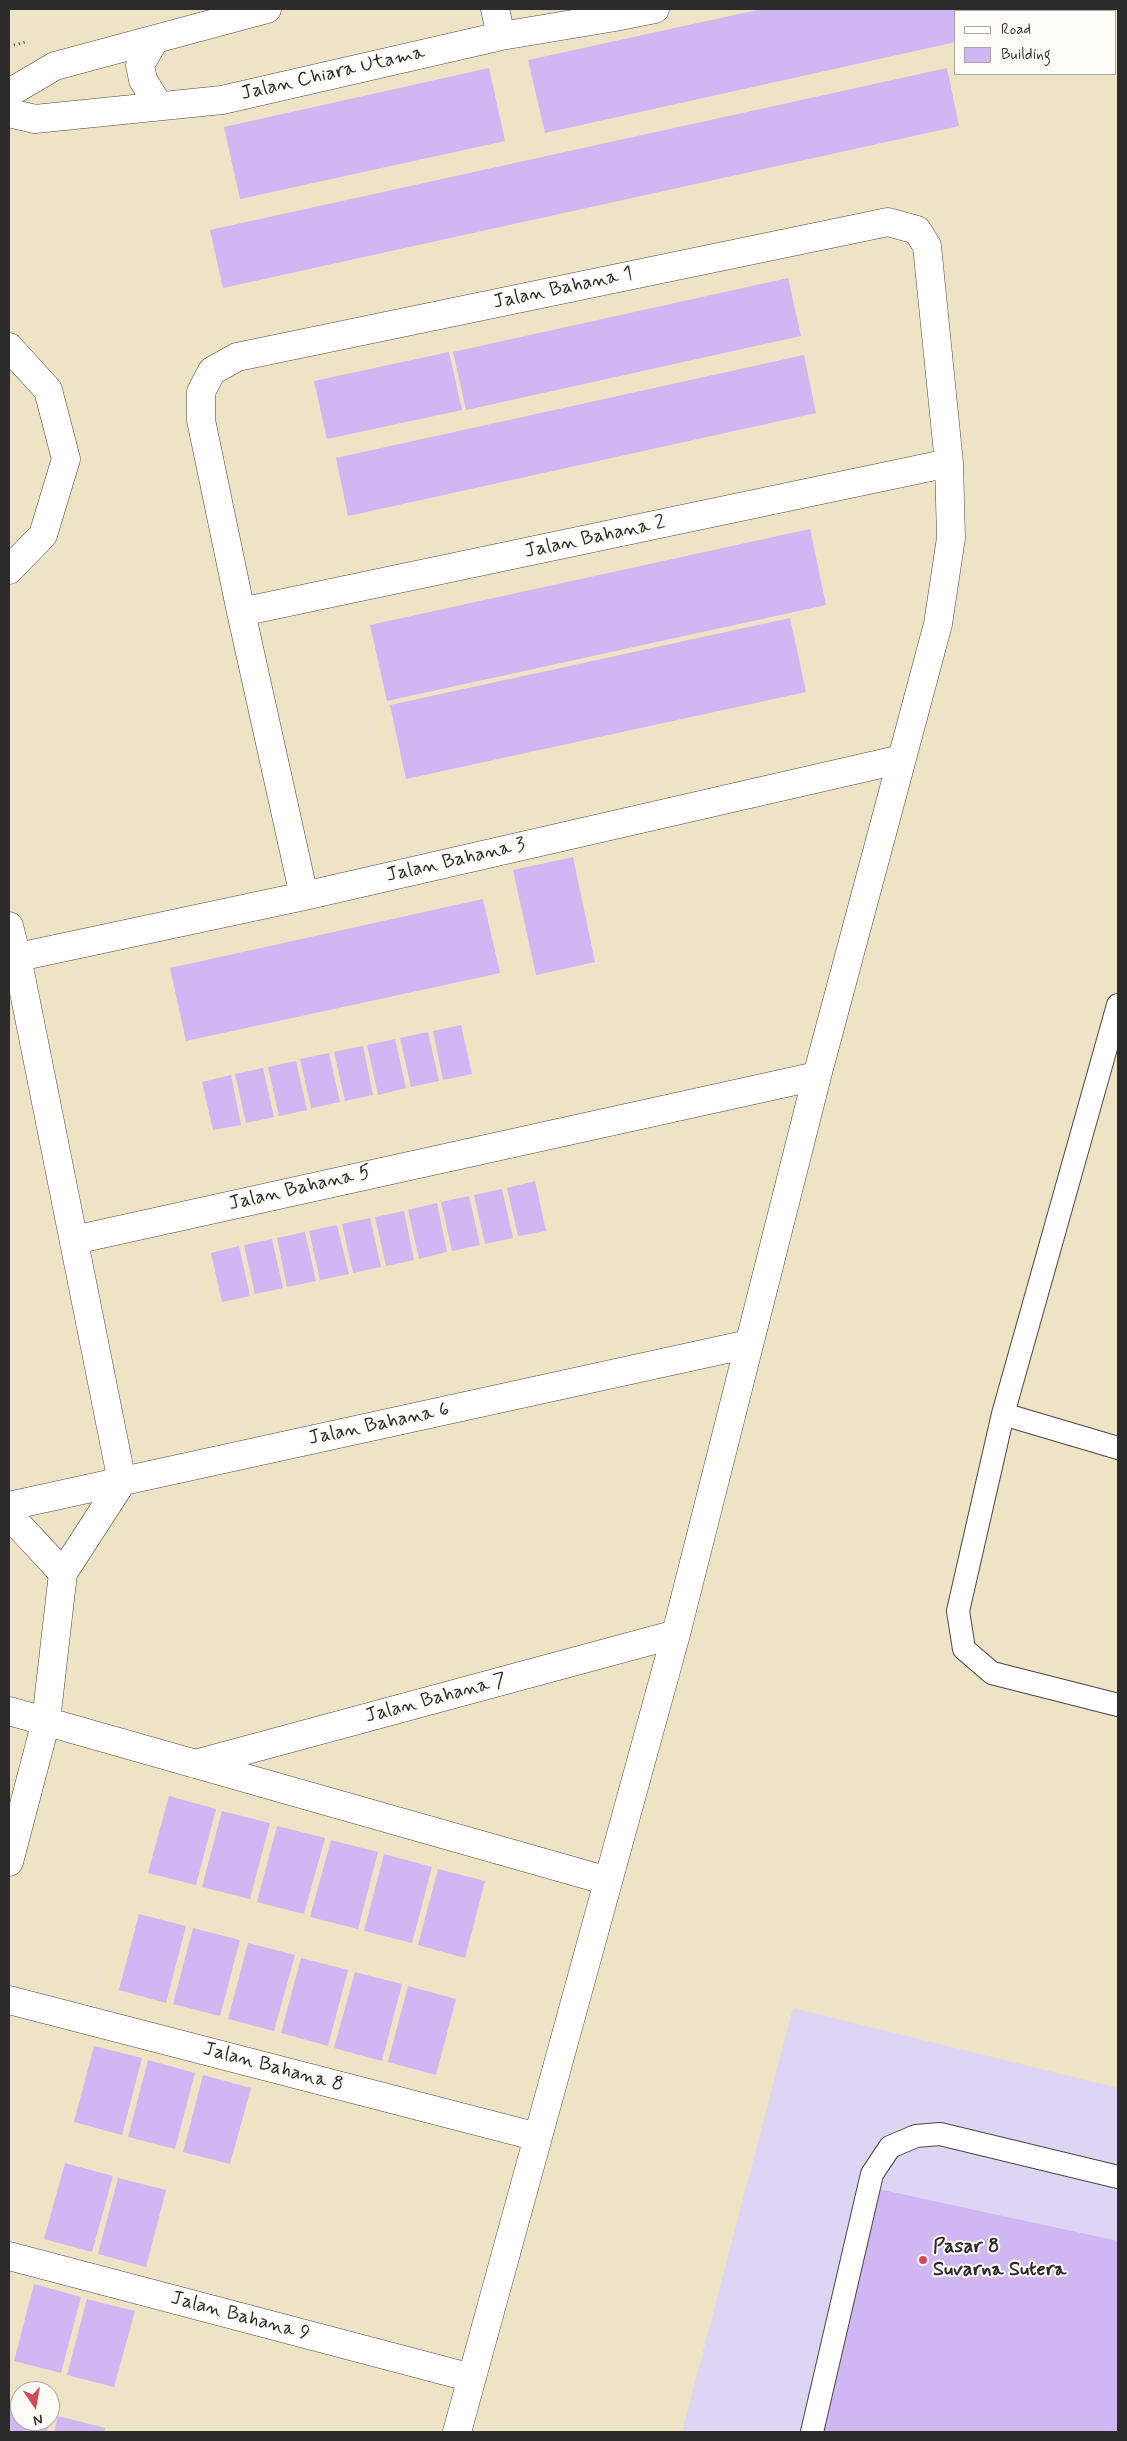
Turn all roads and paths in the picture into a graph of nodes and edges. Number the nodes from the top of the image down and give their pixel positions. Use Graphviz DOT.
graph roads {
  1 [pos="267,9"];
  2 [pos="495,9"];
  3 [pos="655,9"];
  4 [pos="501,36"];
  5 [pos="154,41"];
  6 [pos="9,93"];
  7 [pos="159,106"];
  8 [pos="9,113"];
  9 [pos="9,347"];
  10 [pos="948,463"];
  11 [pos="9,570"];
  12 [pos="241,612"];
  13 [pos="902,759"];
  14 [pos="304,896"];
  15 [pos="9,926"];
  16 [pos="13,958"];
  17 [pos="1118,1005"];
  18 [pos="817,1076"];
  19 [pos="74,1240"];
  20 [pos="749,1344"];
  21 [pos="1003,1414"];
  22 [pos="1118,1448"];
  23 [pos="122,1482"];
  24 [pos="9,1506"];
  25 [pos="9,1515"];
  26 [pos="62,1573"];
  27 [pos="676,1634"];
  28 [pos="1118,1705"];
  29 [pos="9,1710"];
  30 [pos="46,1721"];
  31 [pos="196,1764"];
  32 [pos="9,1862"];
  33 [pos="608,1882"];
  34 [pos="9,2000"];
  35 [pos="538,2137"];
  36 [pos="1118,2177"];
  37 [pos="9,2256"];
  38 [pos="472,2378"];
  39 [pos="457,2432"];
  40 [pos="812,2432"];
  1 -- 5 [label="street"];
  2 -- 4 [label="street"];
  3 -- 4 [label="street, Jalan Chiara Utama"];
  4 -- 7 [label="street, Jalan Chiara Utama"];
  5 -- 6 [label="street"];
  5 -- 7 [label="street"];
  7 -- 8 [label="street, Jalan Chiara Utama"];
  9 -- 11 [label="street"];
  10 -- 12 [label="street, Jalan Bahana 2"];
  10 -- 12 [label="street, Jalan Bahana 1"];
  10 -- 13 [label="street"];
  12 -- 14 [label="street"];
  13 -- 14 [label="street, Jalan Bahana 3"];
  13 -- 18 [label="street"];
  14 -- 16 [label="street, Jalan Bahana 3"];
  15 -- 16 [label="street"];
  16 -- 19 [label="street"];
  17 -- 21 [label="lane"];
  18 -- 19 [label="street, Jalan Bahana 5"];
  18 -- 20 [label="street"];
  19 -- 23 [label="street"];
  20 -- 23 [label="street, Jalan Bahana 6"];
  20 -- 27 [label="street"];
  21 -- 22 [label="lane"];
  21 -- 28 [label="lane"];
  23 -- 24 [label="street, Jalan Bahana 6"];
  23 -- 26 [label="street"];
  25 -- 26 [label="street"];
  26 -- 30 [label="street"];
  27 -- 31 [label="street, Jalan Bahana 7"];
  27 -- 33 [label="street"];
  29 -- 30 [label="street"];
  30 -- 31 [label="street"];
  30 -- 32 [label="street"];
  31 -- 33 [label="street"];
  33 -- 35 [label="street"];
  34 -- 35 [label="street, Jalan Bahana 8"];
  35 -- 38 [label="street"];
  36 -- 40 [label="lane"];
  37 -- 38 [label="street, Jalan Bahana 9"];
  38 -- 39 [label="street"];
}
